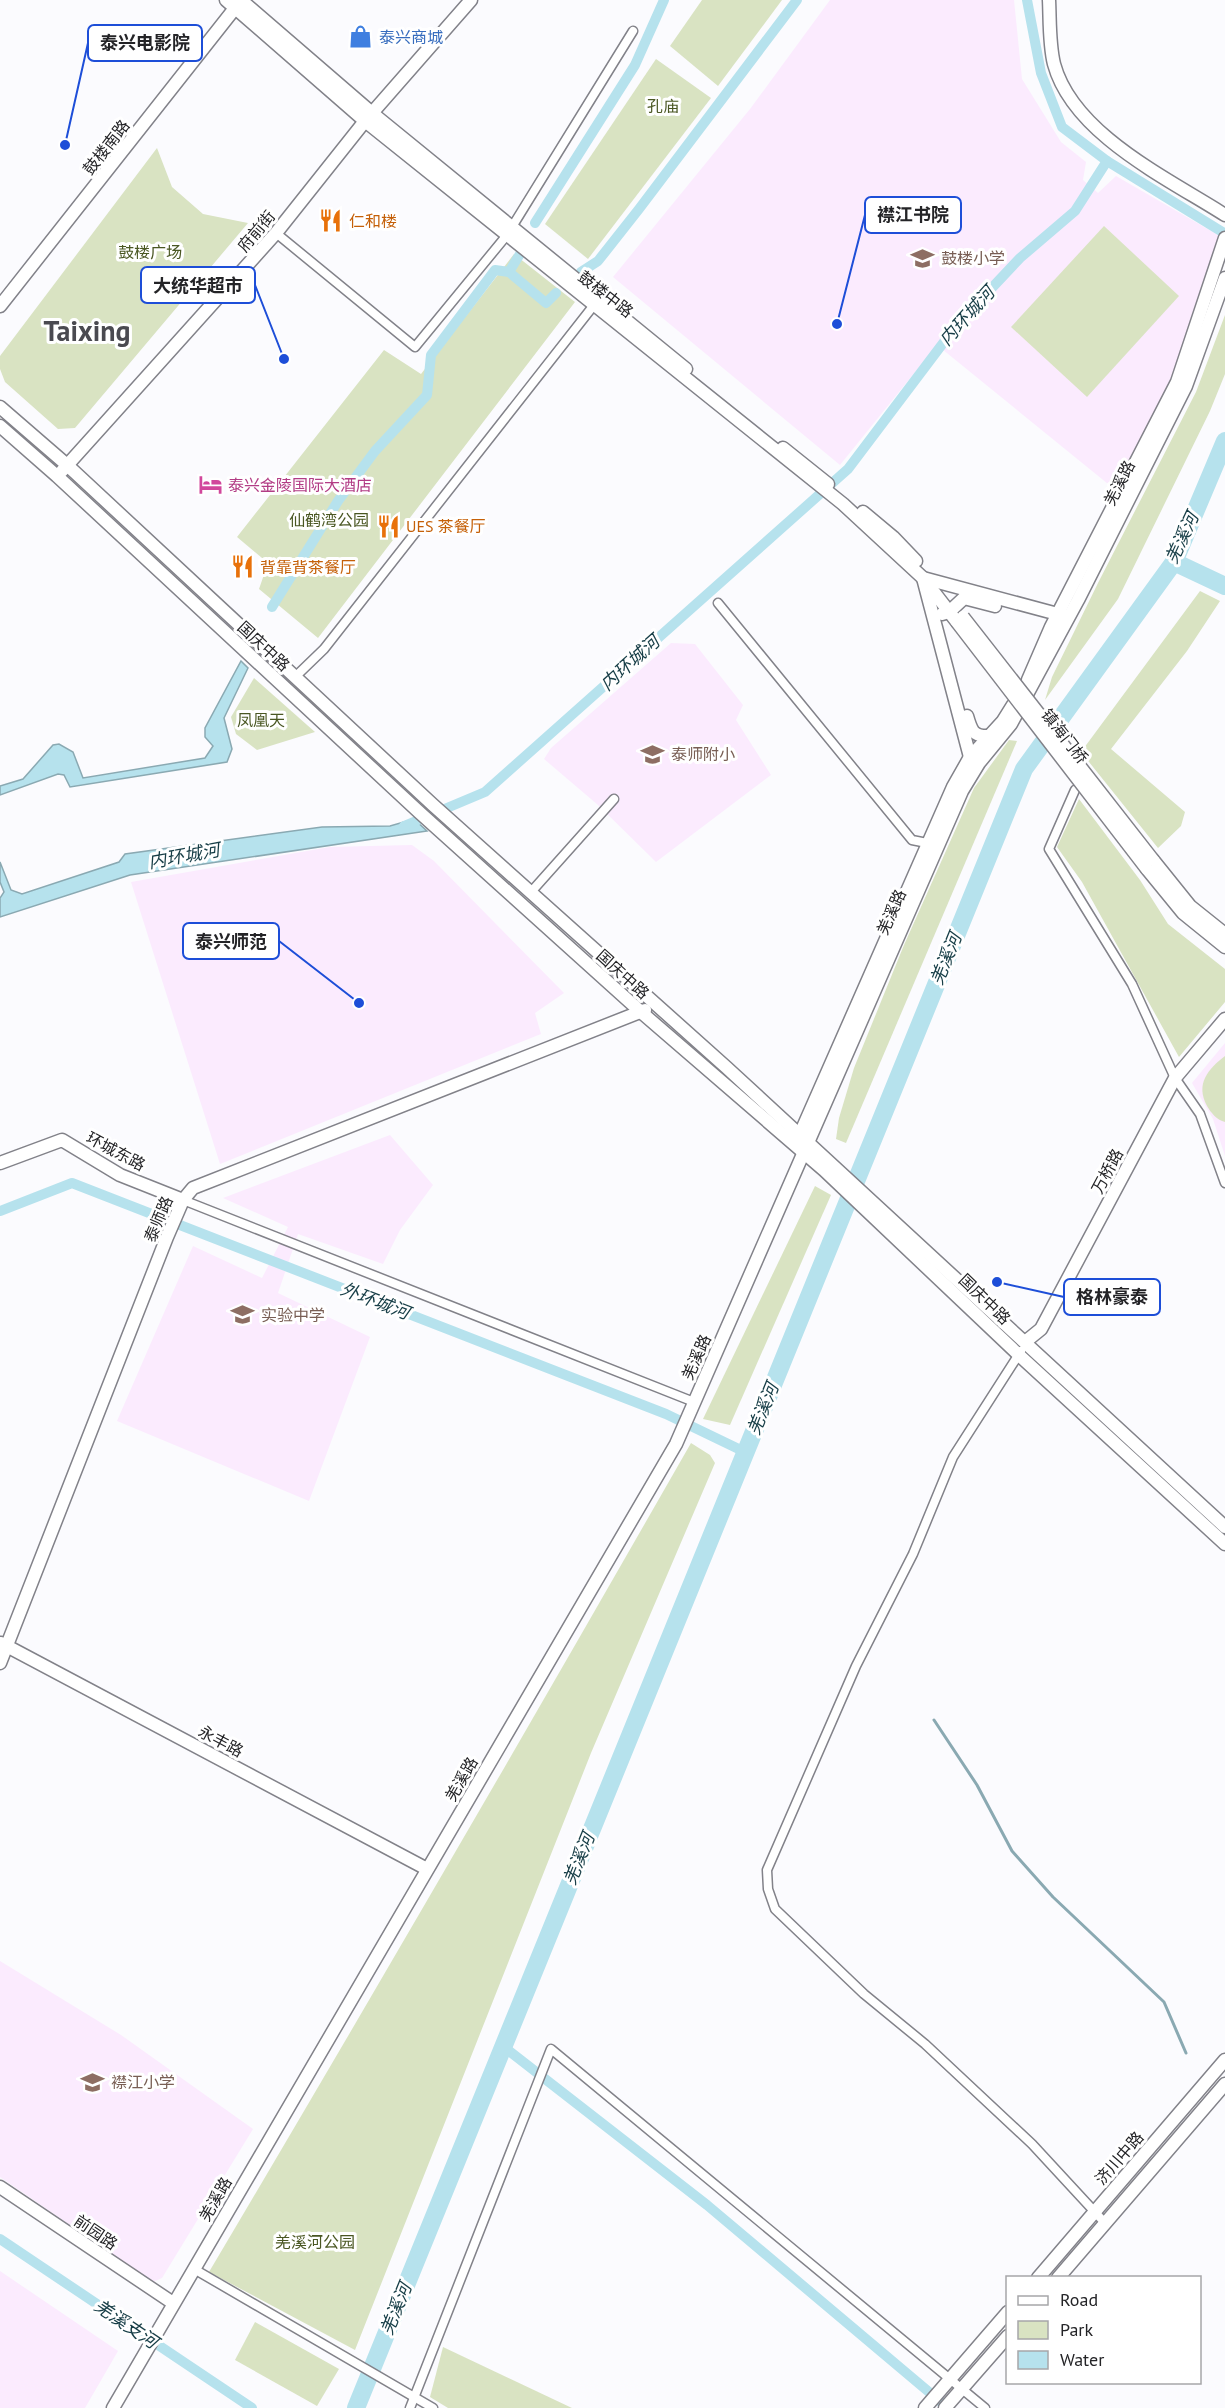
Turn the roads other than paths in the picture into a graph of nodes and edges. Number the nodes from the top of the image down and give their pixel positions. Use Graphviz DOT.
graph roads {
  1 [pos="471,0"];
  2 [pos="1048,0"];
  3 [pos="236,2"];
  4 [pos="633,31"];
  5 [pos="369,117"];
  6 [pos="1225,215"];
  7 [pos="510,231"];
  8 [pos="276,233"];
  9 [pos="1225,238"];
  10 [pos="1225,278"];
  11 [pos="594,305"];
  12 [pos="0,306"];
  13 [pos="0,406"];
  14 [pos="0,426"];
  15 [pos="67,465"];
  16 [pos="57,476"];
  17 [pos="828,488"];
  18 [pos="928,579"];
  19 [pos="718,603"];
  20 [pos="956,615"];
  21 [pos="1061,620"];
  22 [pos="295,677"];
  23 [pos="989,736"];
  24 [pos="974,760"];
  25 [pos="1075,790"];
  26 [pos="614,799"];
  27 [pos="934,844"];
  28 [pos="1150,865"];
  29 [pos="531,892"];
  30 [pos="1225,934"];
  31 [pos="1225,947"];
  32 [pos="658,1006"];
  33 [pos="641,1012"];
  34 [pos="1225,1019"];
  35 [pos="1175,1077"];
  36 [pos="802,1144"];
  37 [pos="0,1162"];
  38 [pos="1225,1183"];
  39 [pos="180,1205"];
  40 [pos="891,1225"];
  41 [pos="1025,1342"];
  42 [pos="1018,1354"];
  43 [pos="694,1402"];
  44 [pos="1225,1527"];
  45 [pos="1225,1545"];
  46 [pos="3,1644"];
  47 [pos="0,1663"];
  48 [pos="427,1869"];
  49 [pos="1225,2060"];
  50 [pos="1225,2084"];
  51 [pos="0,2187"];
  52 [pos="1095,2211"];
  53 [pos="1105,2223"];
  54 [pos="194,2269"];
  55 [pos="1039,2276"];
  56 [pos="1059,2276"];
  57 [pos="171,2308"];
  58 [pos="1006,2314"];
  59 [pos="1006,2338"];
  60 [pos="948,2381"];
  61 [pos="960,2391"];
  62 [pos="415,2396"];
  63 [pos="113,2408"];
  64 [pos="410,2408"];
  65 [pos="433,2408"];
  66 [pos="925,2408"];
  67 [pos="945,2408"];
  68 [pos="985,2408"];
  1 -- 5 [label="street, 府前街"];
  2 -- 6 [label="street"];
  3 -- 5 [label="street, 鼓楼中路"];
  3 -- 12 [label="street, 鼓楼南路"];
  4 -- 7 [label="street"];
  5 -- 7 [label="street, 鼓楼中路"];
  5 -- 8 [label="street, 府前街"];
  7 -- 8 [label="street"];
  7 -- 11 [label="street, 鼓楼中路"];
  7 -- 17 [label="street"];
  8 -- 15 [label="street, 府前街"];
  9 -- 21 [label="street, 羌溪路"];
  10 -- 21 [label="street, 羌溪路"];
  11 -- 17 [label="street, 鼓楼中路"];
  11 -- 22 [label="street"];
  13 -- 15 [label="street, 国庆中路"];
  14 -- 16 [label="street, 国庆中路"];
  15 -- 16 [label="street, 府前街"];
  15 -- 22 [label="street, 国庆中路"];
  16 -- 33 [label="street, 国庆中路"];
  17 -- 18 [label="street, 镇海门桥"];
  18 -- 20 [label="street, 镇海门桥"];
  18 -- 21 [label="street"];
  18 -- 24 [label="street"];
  19 -- 27 [label="street"];
  20 -- 21 [label="street"];
  20 -- 23 [label="street"];
  20 -- 28 [label="street, 镇海门桥, bridge"];
  21 -- 23 [label="street, 羌溪路"];
  21 -- 24 [label="street, 羌溪路"];
  22 -- 29 [label="street, 国庆中路"];
  23 -- 24 [label="street, 羌溪路"];
  24 -- 27 [label="street, 羌溪路"];
  25 -- 35 [label="street"];
  26 -- 29 [label="street"];
  27 -- 36 [label="street, 羌溪路"];
  28 -- 30 [label="street"];
  28 -- 31 [label="street"];
  29 -- 32 [label="street, 国庆中路"];
  32 -- 33 [label="street, 泰师路"];
  32 -- 36 [label="street, 国庆中路"];
  33 -- 36 [label="street, 国庆中路"];
  33 -- 39 [label="street, 泰师路"];
  34 -- 35 [label="street, 万桥路"];
  35 -- 38 [label="street"];
  35 -- 41 [label="street, 万桥路"];
  36 -- 40 [label="street, 国庆中路"];
  36 -- 43 [label="street, 羌溪路"];
  37 -- 39 [label="street, 环城东路"];
  39 -- 43 [label="street"];
  39 -- 46 [label="street, 泰师路"];
  40 -- 41 [label="street, 国庆中路"];
  40 -- 42 [label="street, 国庆中路"];
  41 -- 42 [label="street"];
  41 -- 44 [label="street, 国庆中路"];
  42 -- 45 [label="street, 国庆中路"];
  42 -- 52 [label="street"];
  43 -- 48 [label="street, 羌溪路"];
  46 -- 47 [label="street, 泰师路"];
  46 -- 48 [label="street, 永丰路"];
  48 -- 54 [label="street, 羌溪路"];
  49 -- 52 [label="street, 济川中路"];
  50 -- 53 [label="street, 济川中路"];
  51 -- 57 [label="street, 前园路"];
  52 -- 53 [label="street"];
  52 -- 55 [label="street, 济川中路"];
  53 -- 56 [label="street, 济川中路"];
  54 -- 57 [label="street, 羌溪路"];
  54 -- 62 [label="street"];
  57 -- 63 [label="street, 羌溪路"];
  58 -- 60 [label="street"];
  59 -- 61 [label="street"];
  60 -- 61 [label="street"];
  60 -- 62 [label="street"];
  60 -- 66 [label="street"];
  61 -- 67 [label="street"];
  61 -- 68 [label="street"];
  62 -- 64 [label="street"];
  62 -- 65 [label="street"];
}
